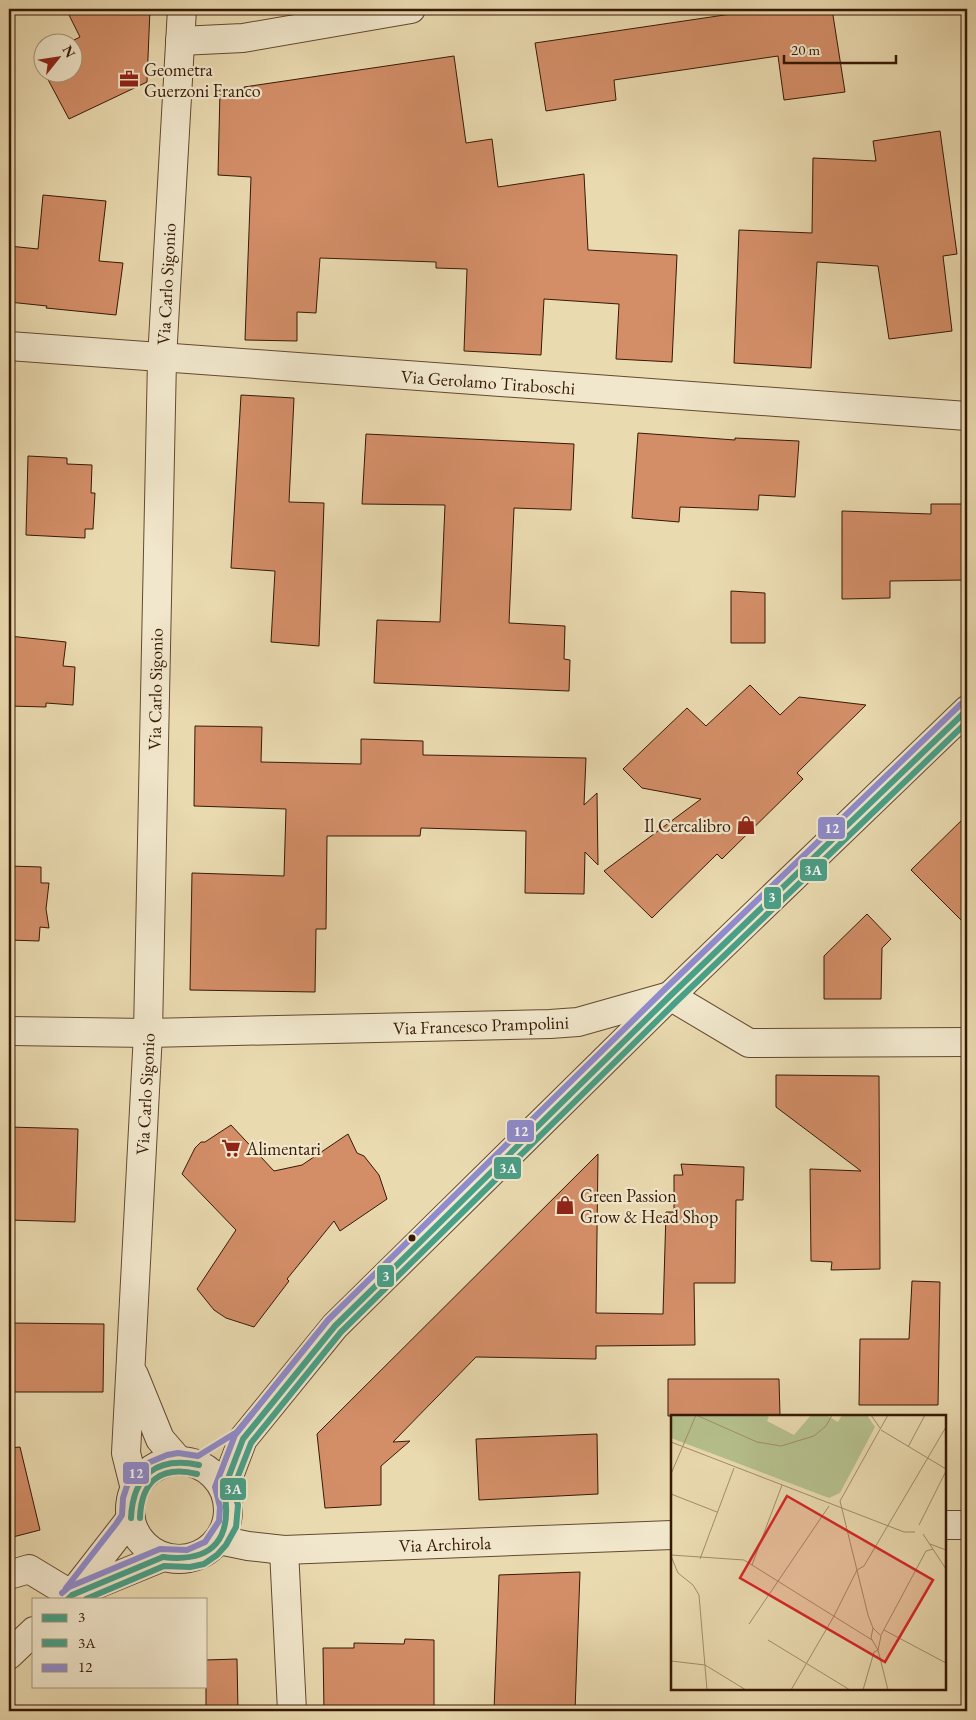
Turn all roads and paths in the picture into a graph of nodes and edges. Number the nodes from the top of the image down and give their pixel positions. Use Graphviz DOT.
graph roads {
  1 [pos="182,9"];
  2 [pos="411,9"];
  3 [pos="180,41"];
  4 [pos="9,346"];
  5 [pos="162,359"];
  6 [pos="967,416"];
  7 [pos="967,710"];
  8 [pos="670,996"];
  9 [pos="9,1031"];
  10 [pos="148,1033"];
  11 [pos="967,1042"];
  12 [pos="132,1369"];
  13 [pos="242,1439"];
  14 [pos="189,1463"];
  15 [pos="135,1489"];
  16 [pos="224,1489"];
  17 [pos="131,1518"];
  18 [pos="946,1525"];
  19 [pos="967,1525"];
  20 [pos="671,1535"];
  21 [pos="220,1540"];
  22 [pos="284,1550"];
  23 [pos="163,1557"];
  24 [pos="9,1574"];
  25 [pos="70,1597"];
  26 [pos="32,1633"];
  27 [pos="9,1655"];
  28 [pos="292,1711"];
  1 -- 3 [label="street, Via Carlo Sigonio"];
  2 -- 3 [label="street"];
  3 -- 5 [label="street, Via Carlo Sigonio"];
  4 -- 5 [label="street, Via Gerolamo Tiraboschi"];
  5 -- 6 [label="street, Via Gerolamo Tiraboschi"];
  5 -- 10 [label="street, Via Carlo Sigonio"];
  7 -- 8 [label="street"];
  8 -- 10 [label="street, Via Francesco Prampolini"];
  8 -- 11 [label="street"];
  8 -- 13 [label="street"];
  9 -- 10 [label="street, Via Francesco Prampolini"];
  10 -- 12 [label="street, Via Carlo Sigonio"];
  12 -- 14 [label="street, Via Carlo Sigonio"];
  12 -- 15 [label="street, Via Carlo Sigonio"];
  13 -- 14 [label="street"];
  13 -- 16 [label="street"];
  14 -- 15 [label="street"];
  14 -- 16 [label="street"];
  15 -- 17 [label="street"];
  16 -- 21 [label="street"];
  17 -- 23 [label="street"];
  17 -- 25 [label="street"];
  18 -- 19 [label="street"];
  20 -- 22 [label="street, Via Archirola"];
  21 -- 22 [label="street, Via Archirola"];
  21 -- 23 [label="street"];
  22 -- 28 [label="street"];
  23 -- 25 [label="street"];
  24 -- 25 [label="street"];
  26 -- 27 [label="street"];
}
